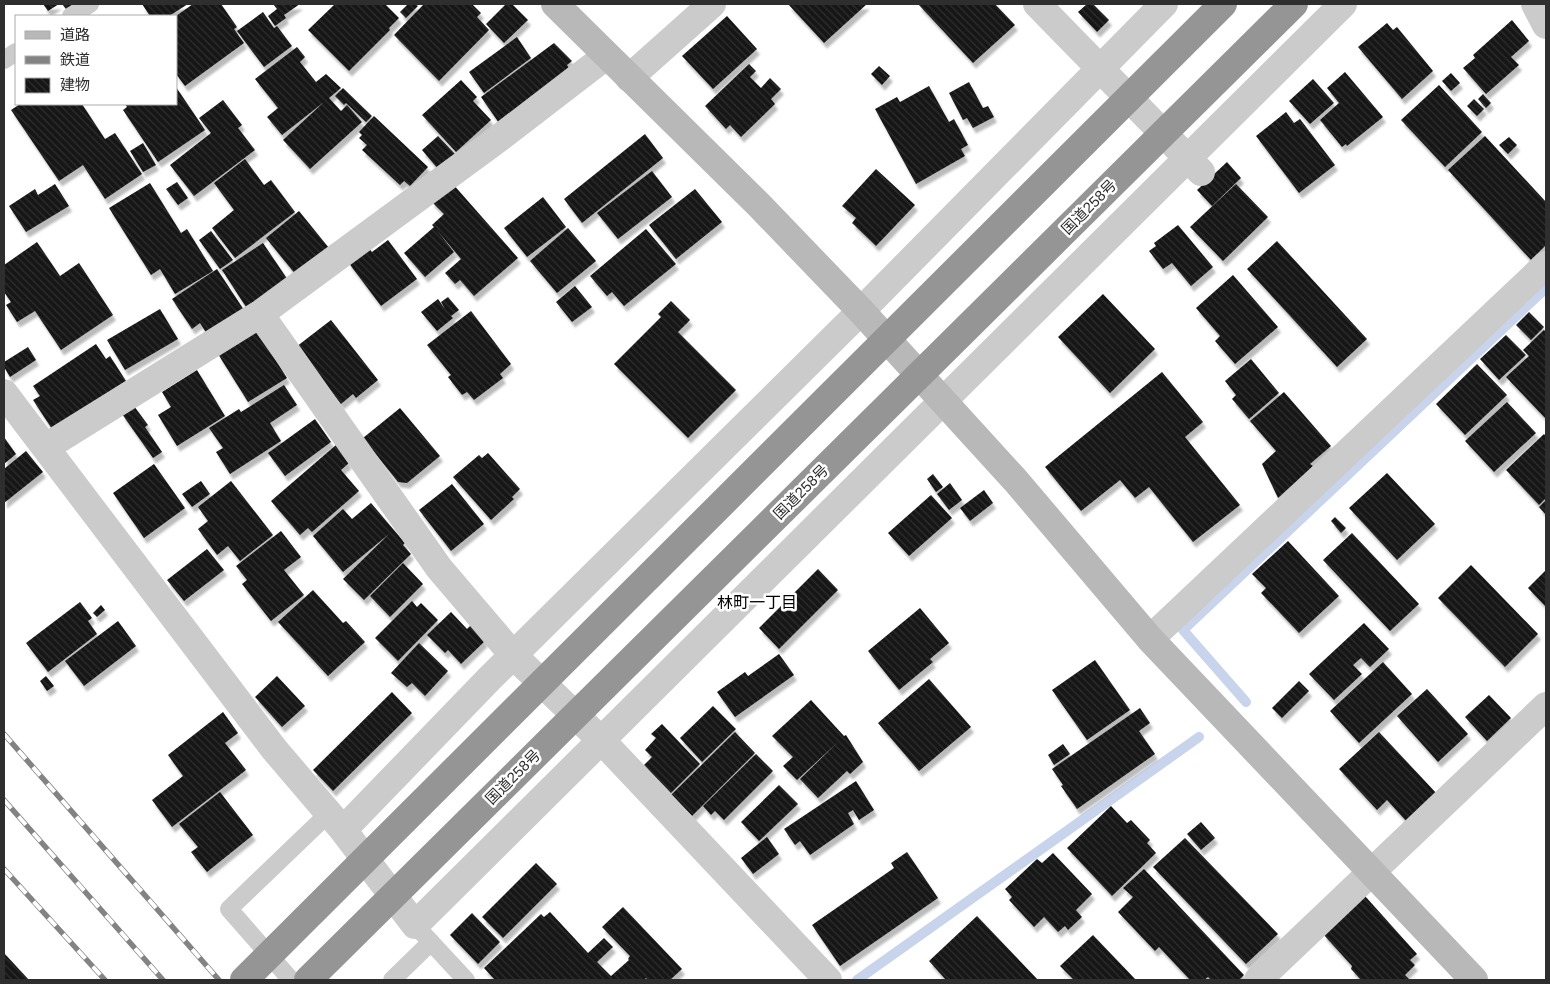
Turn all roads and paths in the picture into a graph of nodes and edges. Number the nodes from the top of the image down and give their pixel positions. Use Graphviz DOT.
graph roads {
  1 [pos="90,4"];
  2 [pos="555,4"];
  3 [pos="712,4"];
  4 [pos="1037,4"];
  5 [pos="1164,4"];
  6 [pos="1222,4"];
  7 [pos="1294,4"];
  8 [pos="1343,4"];
  9 [pos="1535,4"];
  10 [pos="73,15"];
  11 [pos="1546,25"];
  12 [pos="15,53"];
  13 [pos="606,56"];
  14 [pos="4,60"];
  15 [pos="1100,68"];
  16 [pos="629,78"];
  17 [pos="1195,165"];
  18 [pos="1546,265"];
  19 [pos="861,311"];
  20 [pos="260,314"];
  21 [pos="4,394"];
  22 [pos="943,401"];
  23 [pos="46,447"];
  24 [pos="1150,639"];
  25 [pos="513,655"];
  26 [pos="1546,706"];
  27 [pos="602,741"];
  28 [pos="336,822"];
  29 [pos="1372,873"];
  30 [pos="423,934"];
  31 [pos="244,980"];
  32 [pos="291,980"];
  33 [pos="308,980"];
  34 [pos="392,980"];
  35 [pos="466,980"];
  36 [pos="828,980"];
  37 [pos="1258,980"];
  38 [pos="1474,980"];
  1 -- 10 [label="lane"];
  2 -- 13 [label="street"];
  3 -- 16 [label="street"];
  4 -- 15 [label="street"];
  5 -- 15 [label="street"];
  6 -- 31 [label="highway, bridge"];
  7 -- 33 [label="highway, 国道258号, bridge"];
  8 -- 17 [label="street"];
  9 -- 11 [label="street"];
  12 -- 14 [label="lane"];
  13 -- 16 [label="street"];
  13 -- 20 [label="street"];
  15 -- 17 [label="street"];
  15 -- 19 [label="street"];
  16 -- 19 [label="street"];
  17 -- 22 [label="street"];
  18 -- 24 [label="street"];
  19 -- 22 [label="street"];
  19 -- 25 [label="street"];
  20 -- 23 [label="street"];
  20 -- 25 [label="street"];
  21 -- 23 [label="street"];
  22 -- 24 [label="street"];
  22 -- 27 [label="street"];
  23 -- 28 [label="street"];
  24 -- 29 [label="street"];
  25 -- 27 [label="street"];
  25 -- 28 [label="street"];
  26 -- 29 [label="street"];
  27 -- 30 [label="street"];
  27 -- 36 [label="street"];
  28 -- 30 [label="street"];
  28 -- 32 [label="lane"];
  29 -- 37 [label="street"];
  29 -- 38 [label="street"];
  30 -- 34 [label="lane"];
  30 -- 35 [label="lane"];
}
